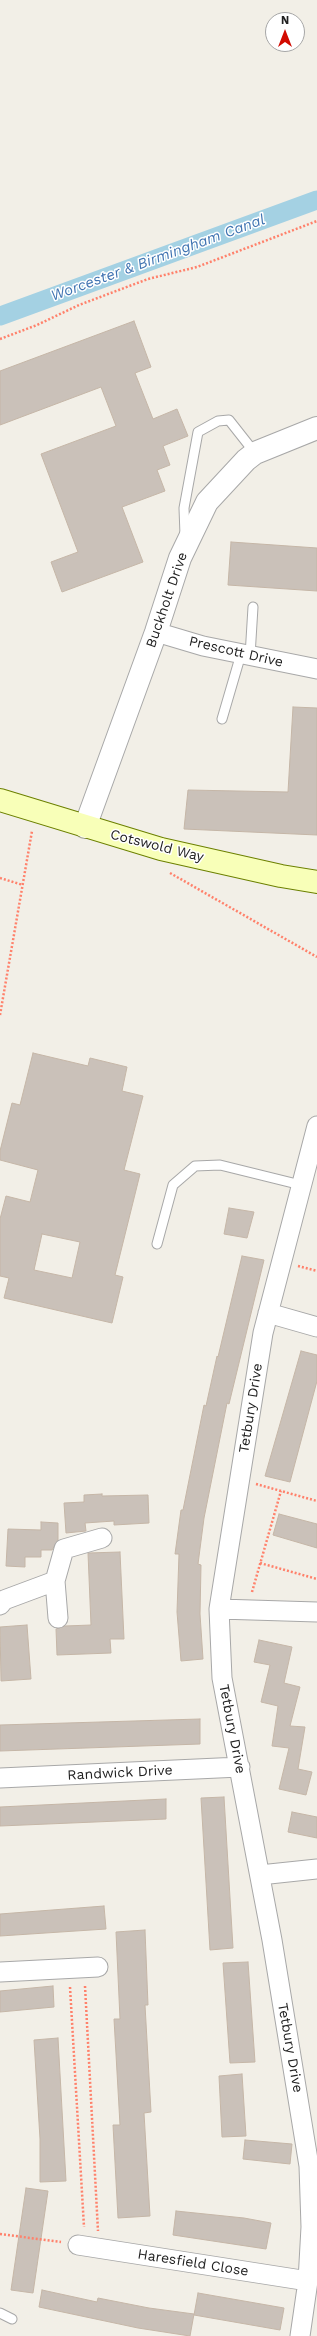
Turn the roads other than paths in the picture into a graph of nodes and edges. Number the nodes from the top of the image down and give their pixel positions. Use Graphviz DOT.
graph roads {
  1 [pos="317,428"];
  2 [pos="255,453"];
  3 [pos="185,547"];
  4 [pos="253,607"];
  5 [pos="156,632"];
  6 [pos="246,655"];
  7 [pos="317,669"];
  8 [pos="222,719"];
  9 [pos="0,800"];
  10 [pos="85,827"];
  11 [pos="317,882"];
  12 [pos="317,1126"];
  13 [pos="301,1185"];
  14 [pos="157,1244"];
  15 [pos="268,1313"];
  16 [pos="317,1327"];
  17 [pos="102,1538"];
  18 [pos="55,1581"];
  19 [pos="0,1605"];
  20 [pos="219,1609"];
  21 [pos="317,1612"];
  22 [pos="58,1618"];
  23 [pos="240,1767"];
  24 [pos="0,1778"];
  25 [pos="317,1869"];
  26 [pos="260,1875"];
  27 [pos="84,1968"];
  28 [pos="0,1972"];
  29 [pos="87,2246"];
  30 [pos="308,2281"];
  31 [pos="0,2313"];
  32 [pos="12,2319"];
  33 [pos="306,2327"];
  1 -- 2 [label="street, Buckholt Drive"];
  2 -- 3 [label="street, Buckholt Drive"];
  2 -- 3 [label="lane"];
  3 -- 5 [label="street, Buckholt Drive"];
  4 -- 6 [label="lane"];
  5 -- 6 [label="street, Prescott Drive"];
  5 -- 10 [label="street, Buckholt Drive"];
  6 -- 7 [label="street, Prescott Drive"];
  6 -- 8 [label="lane"];
  9 -- 10 [label="main road, Cotswold Way"];
  10 -- 11 [label="main road, Cotswold Way"];
  12 -- 13 [label="street, Tetbury Drive"];
  13 -- 14 [label="lane"];
  13 -- 15 [label="street, Tetbury Drive"];
  15 -- 16 [label="street"];
  15 -- 20 [label="street, Tetbury Drive"];
  17 -- 18 [label="street"];
  18 -- 19 [label="street"];
  18 -- 22 [label="street"];
  20 -- 21 [label="street"];
  20 -- 23 [label="street, Tetbury Drive"];
  23 -- 24 [label="street, Randwick Drive"];
  23 -- 26 [label="street, Tetbury Drive"];
  25 -- 26 [label="street"];
  26 -- 30 [label="street, Tetbury Drive"];
  27 -- 28 [label="street"];
  29 -- 30 [label="street, Haresfield Close"];
  30 -- 33 [label="street, Tetbury Drive"];
  31 -- 32 [label="lane"];
}
